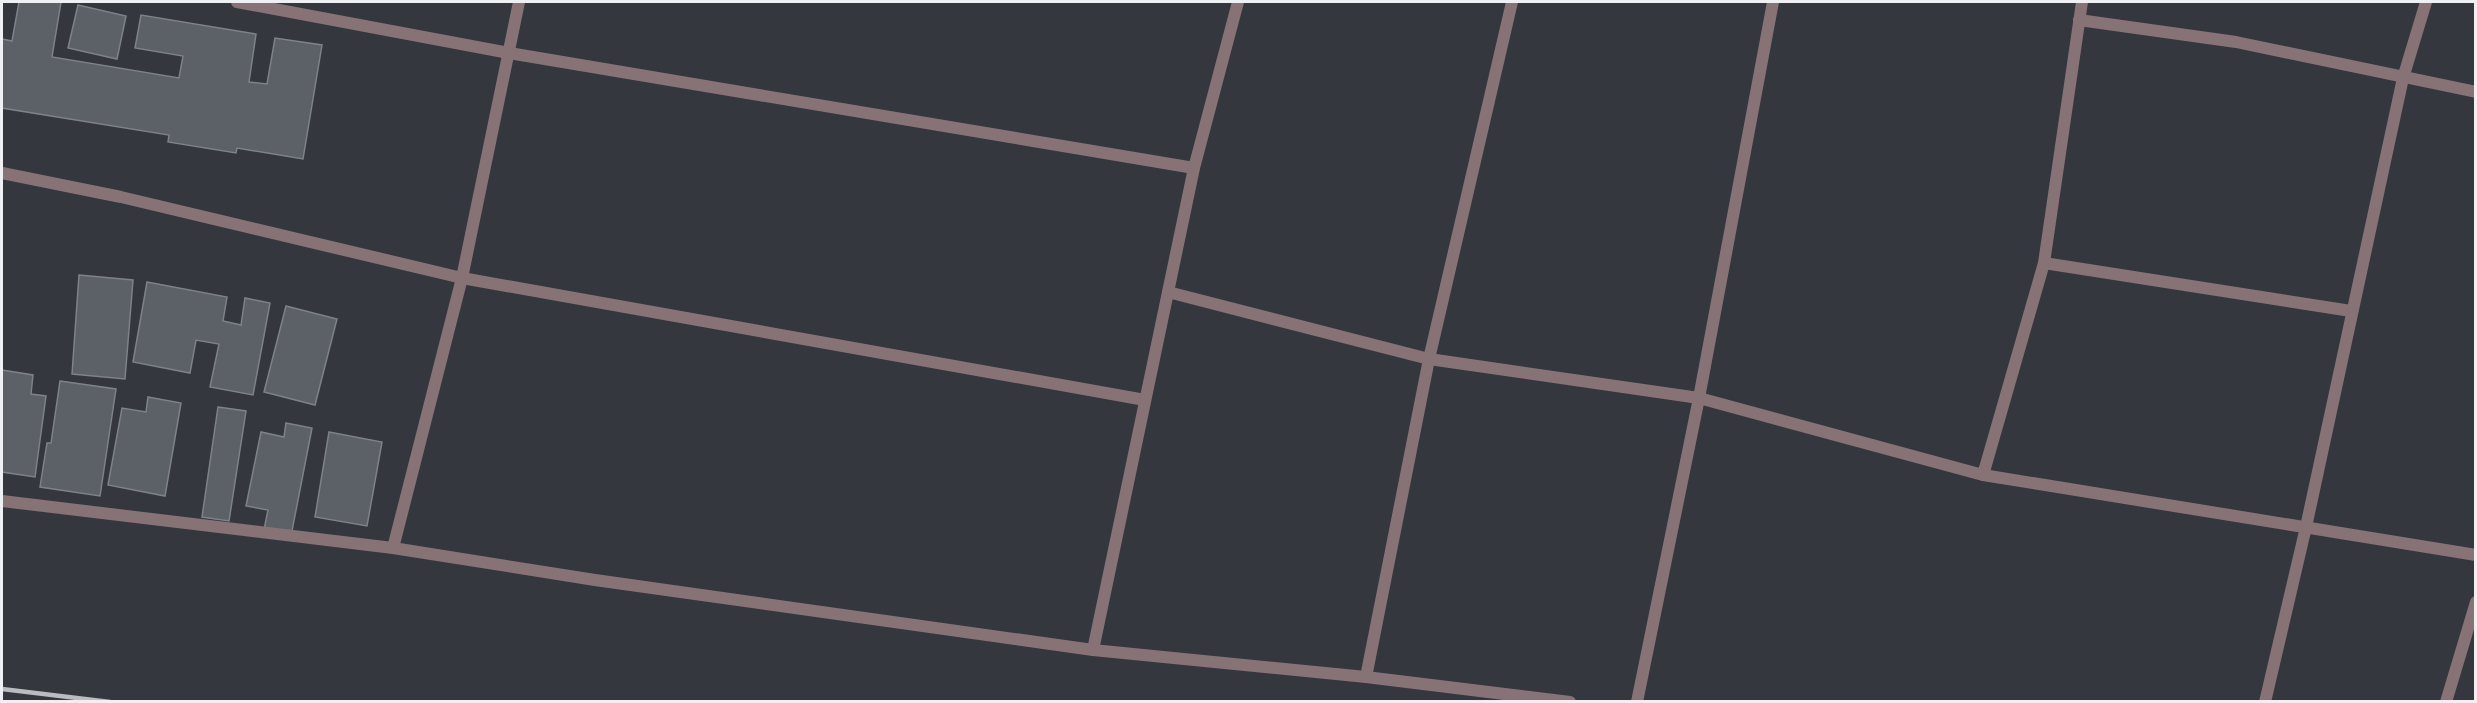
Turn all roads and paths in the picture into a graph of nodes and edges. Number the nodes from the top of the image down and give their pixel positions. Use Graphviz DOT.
graph roads {
  1 [pos="237,2"];
  2 [pos="519,2"];
  3 [pos="1238,2"];
  4 [pos="1512,2"];
  5 [pos="1773,2"];
  6 [pos="2082,2"];
  7 [pos="2426,2"];
  8 [pos="2079,20"];
  9 [pos="509,53"];
  10 [pos="2403,78"];
  11 [pos="2475,92"];
  12 [pos="1194,168"];
  13 [pos="2,173"];
  14 [pos="2044,262"];
  15 [pos="462,278"];
  16 [pos="1168,292"];
  17 [pos="2351,311"];
  18 [pos="1429,359"];
  19 [pos="1699,398"];
  20 [pos="1145,400"];
  21 [pos="1983,475"];
  22 [pos="2,501"];
  23 [pos="2306,527"];
  24 [pos="393,548"];
  25 [pos="2475,555"];
  26 [pos="2475,602"];
  27 [pos="1093,650"];
  28 [pos="1366,676"];
  29 [pos="1570,702"];
  30 [pos="1637,702"];
  31 [pos="2265,702"];
  32 [pos="2446,702"];
  1 -- 9 [label="street"];
  2 -- 9 [label="street"];
  3 -- 12 [label="street"];
  4 -- 18 [label="street"];
  5 -- 19 [label="street"];
  6 -- 8 [label="street"];
  7 -- 10 [label="street"];
  8 -- 10 [label="street"];
  8 -- 14 [label="street"];
  9 -- 12 [label="street"];
  9 -- 15 [label="street"];
  10 -- 11 [label="street"];
  10 -- 17 [label="street"];
  12 -- 16 [label="street"];
  13 -- 15 [label="street"];
  14 -- 17 [label="street"];
  14 -- 21 [label="street"];
  15 -- 20 [label="street"];
  15 -- 24 [label="street"];
  16 -- 18 [label="street"];
  16 -- 20 [label="street"];
  17 -- 23 [label="street"];
  18 -- 19 [label="street"];
  18 -- 28 [label="street"];
  19 -- 21 [label="street"];
  19 -- 30 [label="street"];
  20 -- 27 [label="street"];
  21 -- 23 [label="street"];
  22 -- 24 [label="street"];
  23 -- 25 [label="street"];
  23 -- 31 [label="street"];
  24 -- 27 [label="street"];
  26 -- 32 [label="street"];
  27 -- 28 [label="street"];
  28 -- 29 [label="street"];
}
